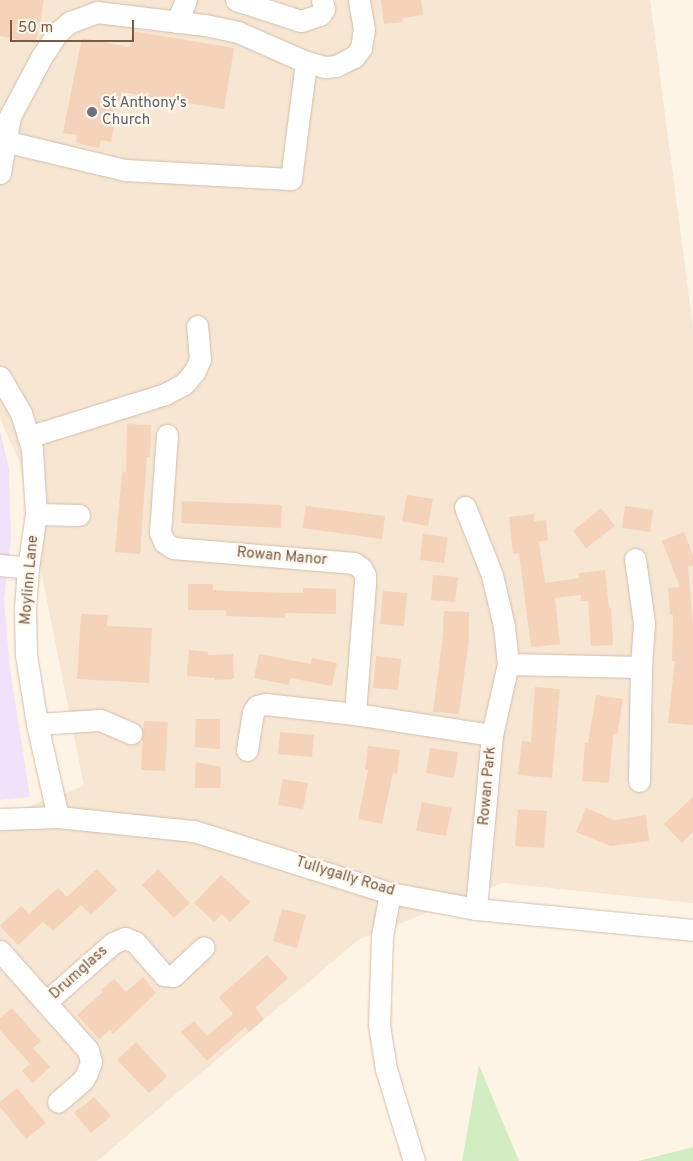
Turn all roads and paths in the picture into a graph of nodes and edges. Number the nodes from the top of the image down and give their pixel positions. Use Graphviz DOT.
graph roads {
  1 [pos="186,0"];
  2 [pos="236,0"];
  3 [pos="322,0"];
  4 [pos="359,0"];
  5 [pos="177,22"];
  6 [pos="306,62"];
  7 [pos="3,141"];
  8 [pos="0,173"];
  9 [pos="196,326"];
  10 [pos="0,377"];
  11 [pos="167,435"];
  12 [pos="28,437"];
  13 [pos="465,507"];
  14 [pos="36,514"];
  15 [pos="79,515"];
  16 [pos="635,559"];
  17 [pos="0,565"];
  18 [pos="28,568"];
  19 [pos="508,664"];
  20 [pos="641,667"];
  21 [pos="355,714"];
  22 [pos="37,724"];
  23 [pos="131,733"];
  24 [pos="492,735"];
  25 [pos="247,750"];
  26 [pos="639,781"];
  27 [pos="58,817"];
  28 [pos="0,819"];
  29 [pos="390,893"];
  30 [pos="476,909"];
  31 [pos="693,930"];
  32 [pos="204,947"];
  33 [pos="0,951"];
  34 [pos="46,1002"];
  35 [pos="58,1102"];
  36 [pos="414,1161"];
  1 -- 5 [label="street"];
  2 -- 3 [label="street"];
  4 -- 6 [label="street"];
  5 -- 6 [label="street"];
  5 -- 7 [label="street"];
  6 -- 7 [label="street"];
  7 -- 8 [label="street"];
  9 -- 12 [label="street"];
  10 -- 12 [label="street, Moylinn Lane"];
  11 -- 21 [label="street, Rowan Manor"];
  12 -- 14 [label="street, Moylinn Lane"];
  13 -- 19 [label="street, Rowan Park"];
  14 -- 15 [label="street"];
  14 -- 18 [label="street, Moylinn Lane"];
  16 -- 20 [label="street"];
  17 -- 18 [label="street"];
  18 -- 22 [label="street, Moylinn Lane"];
  19 -- 20 [label="street"];
  19 -- 24 [label="street, Rowan Park"];
  20 -- 26 [label="street"];
  21 -- 24 [label="street"];
  21 -- 25 [label="street"];
  22 -- 23 [label="street"];
  22 -- 27 [label="street, Moylinn Lane"];
  24 -- 30 [label="street, Rowan Park"];
  27 -- 28 [label="street, Tullygally Road"];
  27 -- 29 [label="street, Tullygally Road"];
  29 -- 30 [label="street, Tullygally Road"];
  29 -- 36 [label="street"];
  30 -- 31 [label="street, Tullygally Road"];
  32 -- 34 [label="street, Drumglass"];
  33 -- 34 [label="street, Drumglass"];
  34 -- 35 [label="street, Drumglass"];
}
